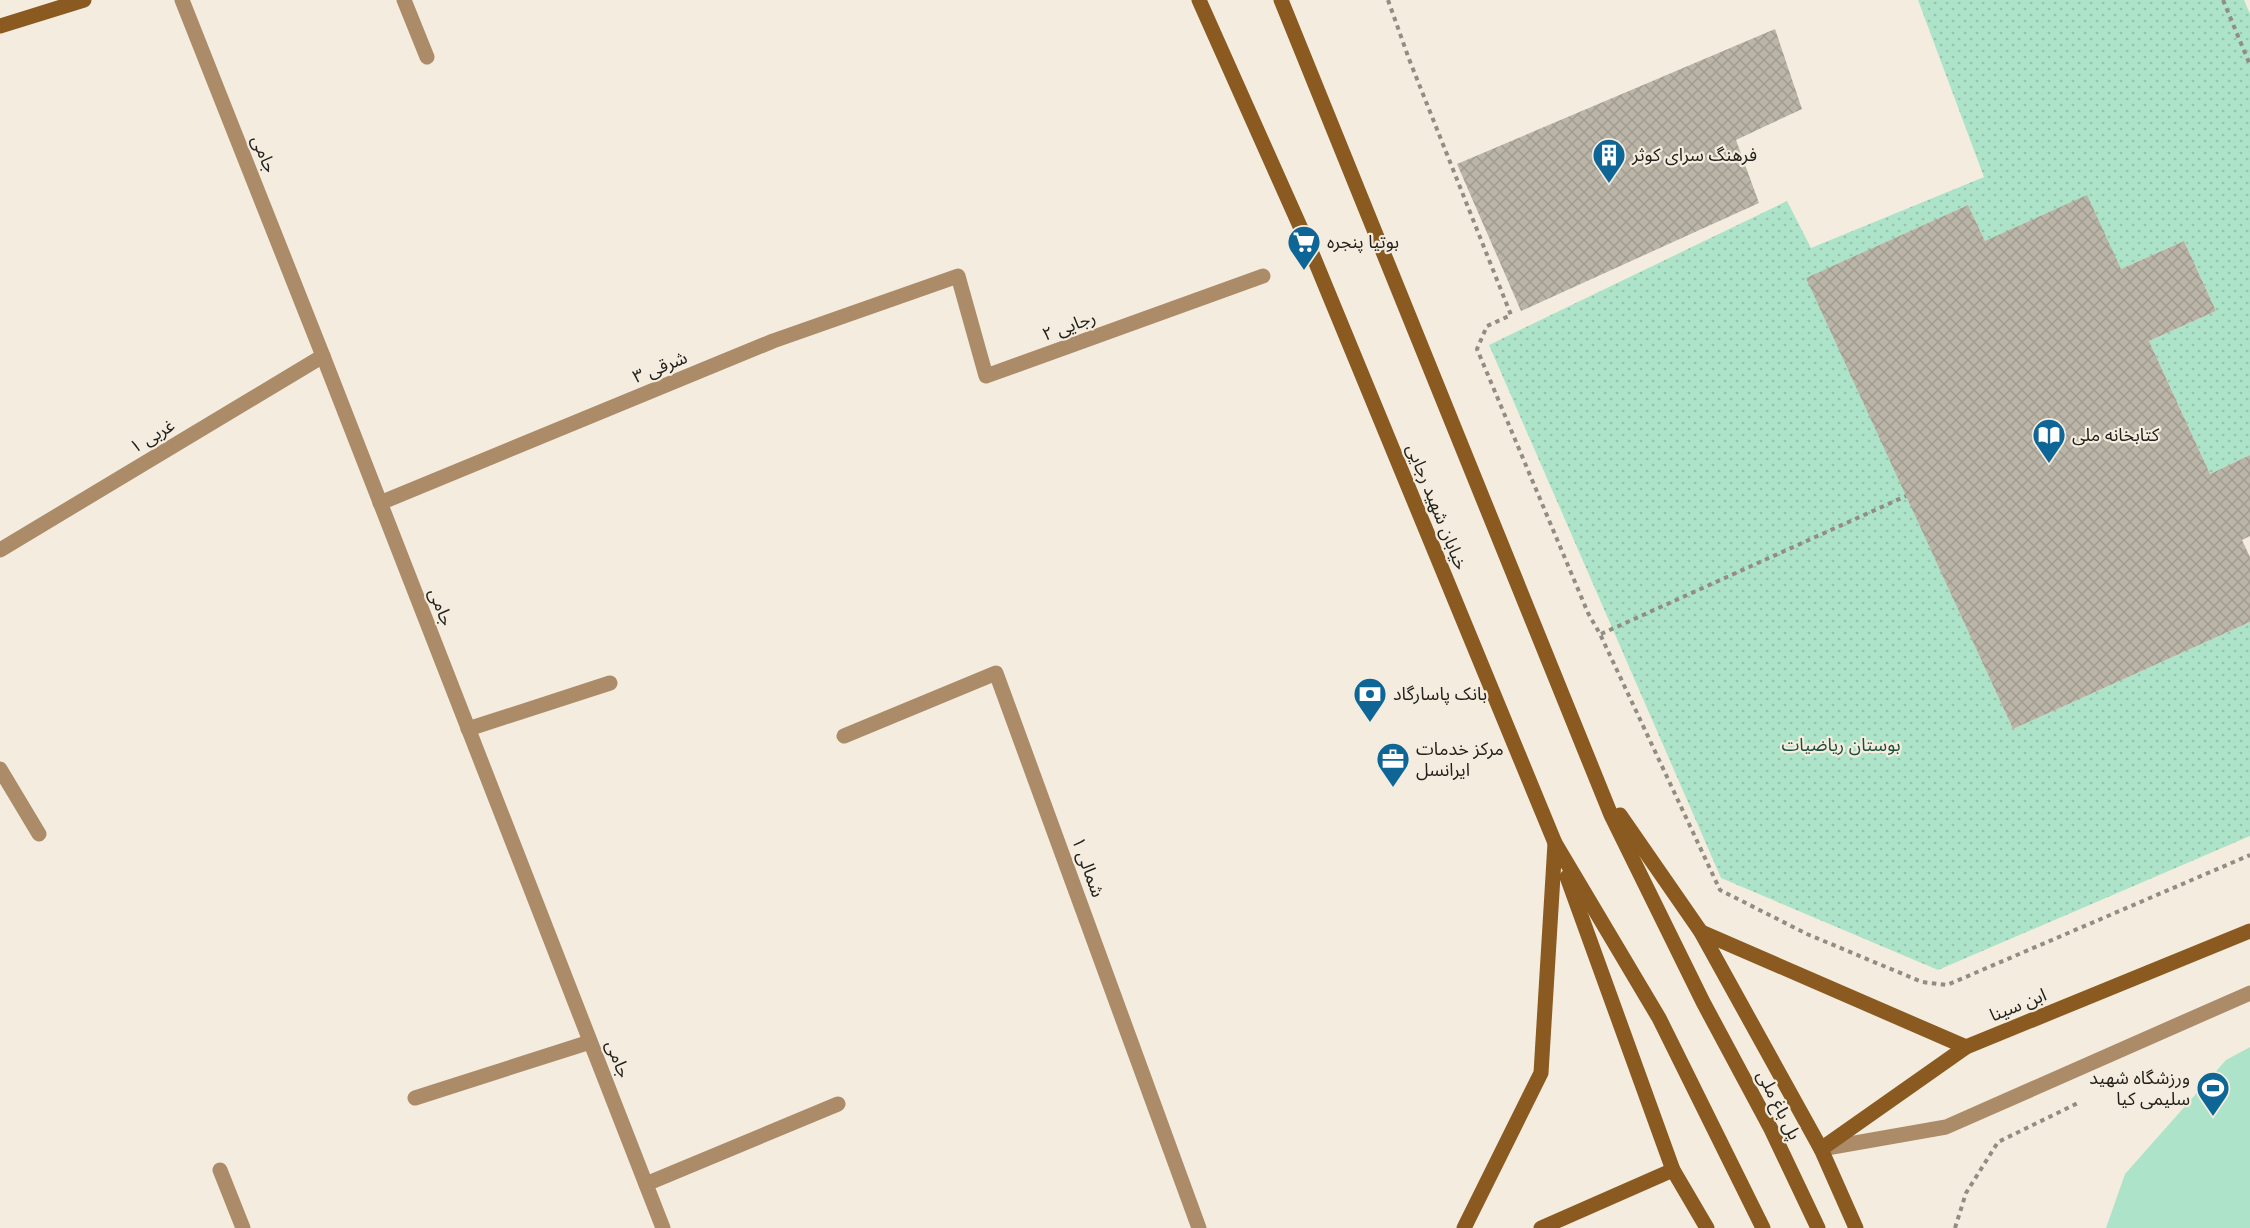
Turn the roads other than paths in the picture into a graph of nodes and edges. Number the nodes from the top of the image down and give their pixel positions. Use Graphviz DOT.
graph roads {
  1 [pos="84,0"];
  2 [pos="182,0"];
  3 [pos="404,0"];
  4 [pos="1198,0"];
  5 [pos="1281,0"];
  6 [pos="0,26"];
  7 [pos="427,57"];
  8 [pos="958,276"];
  9 [pos="1263,276"];
  10 [pos="323,356"];
  11 [pos="380,503"];
  12 [pos="0,550"];
  13 [pos="610,683"];
  14 [pos="468,729"];
  15 [pos="844,735"];
  16 [pos="0,769"];
  17 [pos="1596,780"];
  18 [pos="39,834"];
  19 [pos="1555,843"];
  20 [pos="2250,931"];
  21 [pos="1701,932"];
  22 [pos="2250,993"];
  23 [pos="590,1042"];
  24 [pos="1966,1047"];
  25 [pos="415,1098"];
  26 [pos="838,1104"];
  27 [pos="1821,1149"];
  28 [pos="220,1170"];
  29 [pos="1673,1170"];
  30 [pos="646,1184"];
  31 [pos="243,1228"];
  32 [pos="663,1228"];
  33 [pos="1199,1228"];
  34 [pos="1464,1228"];
  35 [pos="1541,1228"];
  36 [pos="1707,1228"];
  37 [pos="1763,1228"];
  38 [pos="1818,1228"];
  39 [pos="1856,1228"];
  1 -- 6 [label="main road"];
  2 -- 10 [label="street, جامی"];
  3 -- 7 [label="street"];
  4 -- 19 [label="main road, خیابان شهید رجایی"];
  5 -- 17 [label="main road"];
  8 -- 9 [label="street, رجایی ۲"];
  8 -- 11 [label="street, شرقی ۳"];
  10 -- 11 [label="street, جامی"];
  10 -- 12 [label="street, غربی ۱"];
  11 -- 14 [label="street, جامی"];
  13 -- 14 [label="street"];
  14 -- 23 [label="street, جامی"];
  15 -- 33 [label="street, شمالی ۱"];
  16 -- 18 [label="street"];
  17 -- 21 [label="main road"];
  17 -- 38 [label="main road, پل باغ ملی"];
  19 -- 29 [label="main road"];
  19 -- 34 [label="main road"];
  19 -- 37 [label="main road, خیابان شهید رجایی"];
  20 -- 24 [label="main road, ابن سینا"];
  21 -- 24 [label="main road"];
  21 -- 27 [label="main road"];
  22 -- 27 [label="street"];
  23 -- 25 [label="street"];
  23 -- 30 [label="street, جامی"];
  24 -- 27 [label="main road, ابن سینا"];
  26 -- 30 [label="street"];
  27 -- 39 [label="main road"];
  28 -- 31 [label="street"];
  29 -- 35 [label="main road"];
  29 -- 36 [label="main road"];
  30 -- 32 [label="street, جامی"];
}
